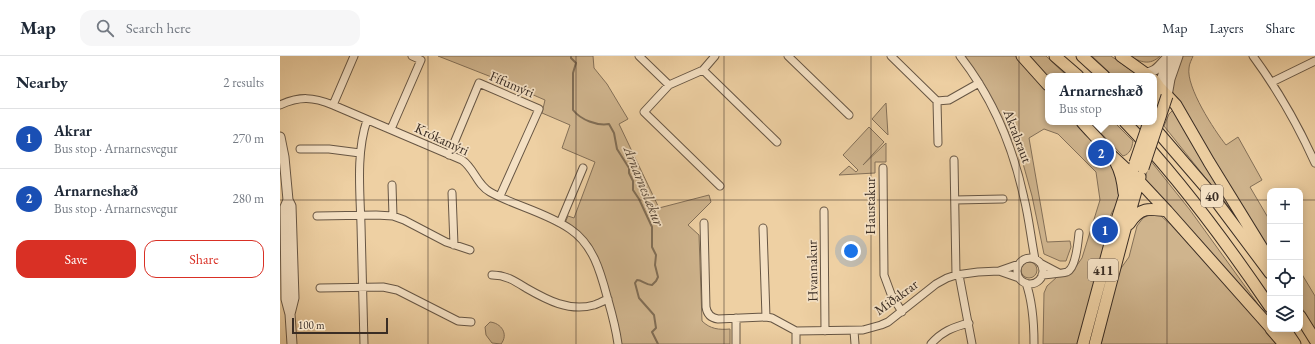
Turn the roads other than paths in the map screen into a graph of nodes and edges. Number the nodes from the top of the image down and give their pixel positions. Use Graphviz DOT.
graph roads {
  1 [pos="354,56"];
  2 [pos="412,56"];
  3 [pos="639,56"];
  4 [pos="715,56"];
  5 [pos="788,56"];
  6 [pos="891,56"];
  7 [pos="960,56"];
  8 [pos="1022,56"];
  9 [pos="1055,56"];
  10 [pos="1082,56"];
  11 [pos="1121,56"];
  12 [pos="1169,56"];
  13 [pos="1178,56"];
  14 [pos="1254,56"];
  15 [pos="1315,61"];
  16 [pos="703,70"];
  17 [pos="1075,73"];
  18 [pos="1101,73"];
  19 [pos="1146,73"];
  20 [pos="1149,73"];
  21 [pos="1045,82"];
  22 [pos="1157,82"];
  23 [pos="1272,82"];
  24 [pos="979,83"];
  25 [pos="669,85"];
  26 [pos="1157,85"];
  27 [pos="1167,96"];
  28 [pos="937,101"];
  29 [pos="280,105"];
  30 [pos="333,105"];
  31 [pos="849,115"];
  32 [pos="367,120"];
  33 [pos="1157,121"];
  34 [pos="1085,125"];
  35 [pos="1128,125"];
  36 [pos="1148,125"];
  37 [pos="1152,125"];
  38 [pos="1155,125"];
  39 [pos="391,130"];
  40 [pos="280,137"];
  41 [pos="777,142"];
  42 [pos="938,143"];
  43 [pos="300,149"];
  44 [pos="360,153"];
  45 [pos="449,154"];
  46 [pos="1110,154"];
  47 [pos="954,160"];
  48 [pos="1315,163"];
  49 [pos="1139,166"];
  50 [pos="583,168"];
  51 [pos="883,168"];
  52 [pos="1135,177"];
  53 [pos="392,185"];
  54 [pos="720,186"];
  55 [pos="452,193"];
  56 [pos="500,196"];
  57 [pos="1124,196"];
  58 [pos="1003,198"];
  59 [pos="955,200"];
  60 [pos="824,211"];
  61 [pos="1168,211"];
  62 [pos="360,215"];
  63 [pos="317,216"];
  64 [pos="393,216"];
  65 [pos="560,223"];
  66 [pos="704,224"];
  67 [pos="763,228"];
  68 [pos="1079,233"];
  69 [pos="1124,233"];
  70 [pos="1030,234"];
  71 [pos="286,243"];
  72 [pos="454,245"];
  73 [pos="470,250"];
  74 [pos="1269,260"];
  75 [pos="1037,261"];
  76 [pos="1021,262"];
  77 [pos="1267,269"];
  78 [pos="999,271"];
  79 [pos="1059,273"];
  80 [pos="492,275"];
  81 [pos="958,275"];
  82 [pos="1042,275"];
  83 [pos="1019,278"];
  84 [pos="1035,282"];
  85 [pos="1026,283"];
  86 [pos="362,287"];
  87 [pos="320,288"];
  88 [pos="608,300"];
  89 [pos="1267,303"];
  90 [pos="1032,307"];
  91 [pos="902,312"];
  92 [pos="766,317"];
  93 [pos="736,318"];
  94 [pos="1303,321"];
  95 [pos="471,322"];
  96 [pos="969,323"];
  97 [pos="1267,323"];
  98 [pos="796,331"];
  99 [pos="825,331"];
  100 [pos="854,331"];
  101 [pos="1274,332"];
  102 [pos="1287,332"];
  103 [pos="1315,340"];
  104 [pos="292,344"];
  105 [pos="364,344"];
  106 [pos="618,344"];
  107 [pos="736,344"];
  108 [pos="796,344"];
  109 [pos="855,344"];
  110 [pos="930,344"];
  111 [pos="972,344"];
  112 [pos="1034,344"];
  113 [pos="1083,344"];
  114 [pos="1095,344"];
  115 [pos="1284,344"];
  116 [pos="1295,344"];
  1 -- 30 [label="street"];
  2 -- 39 [label="street"];
  3 -- 25 [label="street"];
  4 -- 16 [label="street"];
  5 -- 31 [label="street"];
  6 -- 28 [label="street"];
  7 -- 24 [label="street, Akrabraut"];
  8 -- 21 [label="main road"];
  9 -- 17 [label="main road"];
  10 -- 18 [label="main road"];
  11 -- 19 [label="main road"];
  12 -- 20 [label="street"];
  12 -- 22 [label="street"];
  13 -- 27 [label="street, 411"];
  14 -- 23 [label="street"];
  15 -- 23 [label="street"];
  16 -- 25 [label="street"];
  16 -- 41 [label="street"];
  23 -- 48 [label="street"];
  24 -- 28 [label="street"];
  24 -- 70 [label="street, Akrabraut"];
  25 -- 54 [label="street"];
  26 -- 27 [label="main road"];
  27 -- 33 [label="main road, 411, bridge"];
  27 -- 74 [label="main road"];
  28 -- 42 [label="street"];
  29 -- 30 [label="street, Krókamýri"];
  30 -- 32 [label="street, Krókamýri"];
  32 -- 39 [label="street, Krókamýri"];
  32 -- 44 [label="street"];
  34 -- 46 [label="main road"];
  35 -- 89 [label="main road, 40"];
  36 -- 49 [label="main road, 411, bridge"];
  37 -- 77 [label="main road, 40"];
  38 -- 49 [label="main road, 411, bridge"];
  39 -- 45 [label="street, Krókamýri"];
  40 -- 71 [label="street"];
  43 -- 44 [label="street"];
  44 -- 62 [label="street"];
  45 -- 56 [label="street, Krókamýri"];
  45 -- 56 [label="street, Fífumýri"];
  46 -- 52 [label="main road"];
  46 -- 57 [label="main road"];
  47 -- 59 [label="street"];
  49 -- 52 [label="main road, 411"];
  50 -- 65 [label="street"];
  51 -- 91 [label="street, Haustakur"];
  52 -- 57 [label="main road, 411"];
  52 -- 61 [label="main road"];
  52 -- 69 [label="main road, 411"];
  53 -- 64 [label="street"];
  55 -- 72 [label="street"];
  56 -- 65 [label="street, Krókamýri"];
  57 -- 113 [label="main road, 411"];
  58 -- 59 [label="street"];
  59 -- 81 [label="street"];
  60 -- 99 [label="street, Hvannakur"];
  61 -- 69 [label="main road"];
  61 -- 97 [label="main road"];
  62 -- 63 [label="street"];
  62 -- 64 [label="street"];
  62 -- 86 [label="street"];
  64 -- 72 [label="street"];
  65 -- 88 [label="street, Krókamýri"];
  66 -- 93 [label="street, Miðakrar"];
  67 -- 92 [label="street"];
  68 -- 79 [label="street"];
  69 -- 114 [label="main road, 411"];
  70 -- 75 [label="street, Akrabraut"];
  70 -- 76 [label="street, Akrabraut"];
  71 -- 104 [label="street"];
  72 -- 73 [label="street"];
  75 -- 76 [label="street"];
  75 -- 79 [label="street"];
  75 -- 82 [label="street"];
  76 -- 78 [label="street, Miðakrar"];
  76 -- 83 [label="street"];
  78 -- 81 [label="street, Miðakrar"];
  78 -- 83 [label="street, Miðakrar"];
  79 -- 82 [label="street"];
  80 -- 88 [label="street"];
  81 -- 91 [label="street, Miðakrar"];
  81 -- 96 [label="street"];
  82 -- 84 [label="street"];
  83 -- 85 [label="street"];
  84 -- 85 [label="street"];
  84 -- 90 [label="street"];
  85 -- 90 [label="street"];
  86 -- 87 [label="street"];
  86 -- 95 [label="street"];
  86 -- 105 [label="street"];
  88 -- 106 [label="street, Krókamýri"];
  90 -- 112 [label="street"];
  91 -- 100 [label="street, Miðakrar"];
  92 -- 93 [label="street, Miðakrar"];
  92 -- 98 [label="street, Miðakrar"];
  93 -- 107 [label="street"];
  94 -- 103 [label="main road"];
  96 -- 110 [label="street"];
  96 -- 111 [label="street"];
  98 -- 99 [label="street, Miðakrar"];
  98 -- 108 [label="street"];
  99 -- 100 [label="street, Miðakrar"];
  100 -- 109 [label="street"];
  101 -- 115 [label="main road"];
  102 -- 116 [label="main road"];
}
